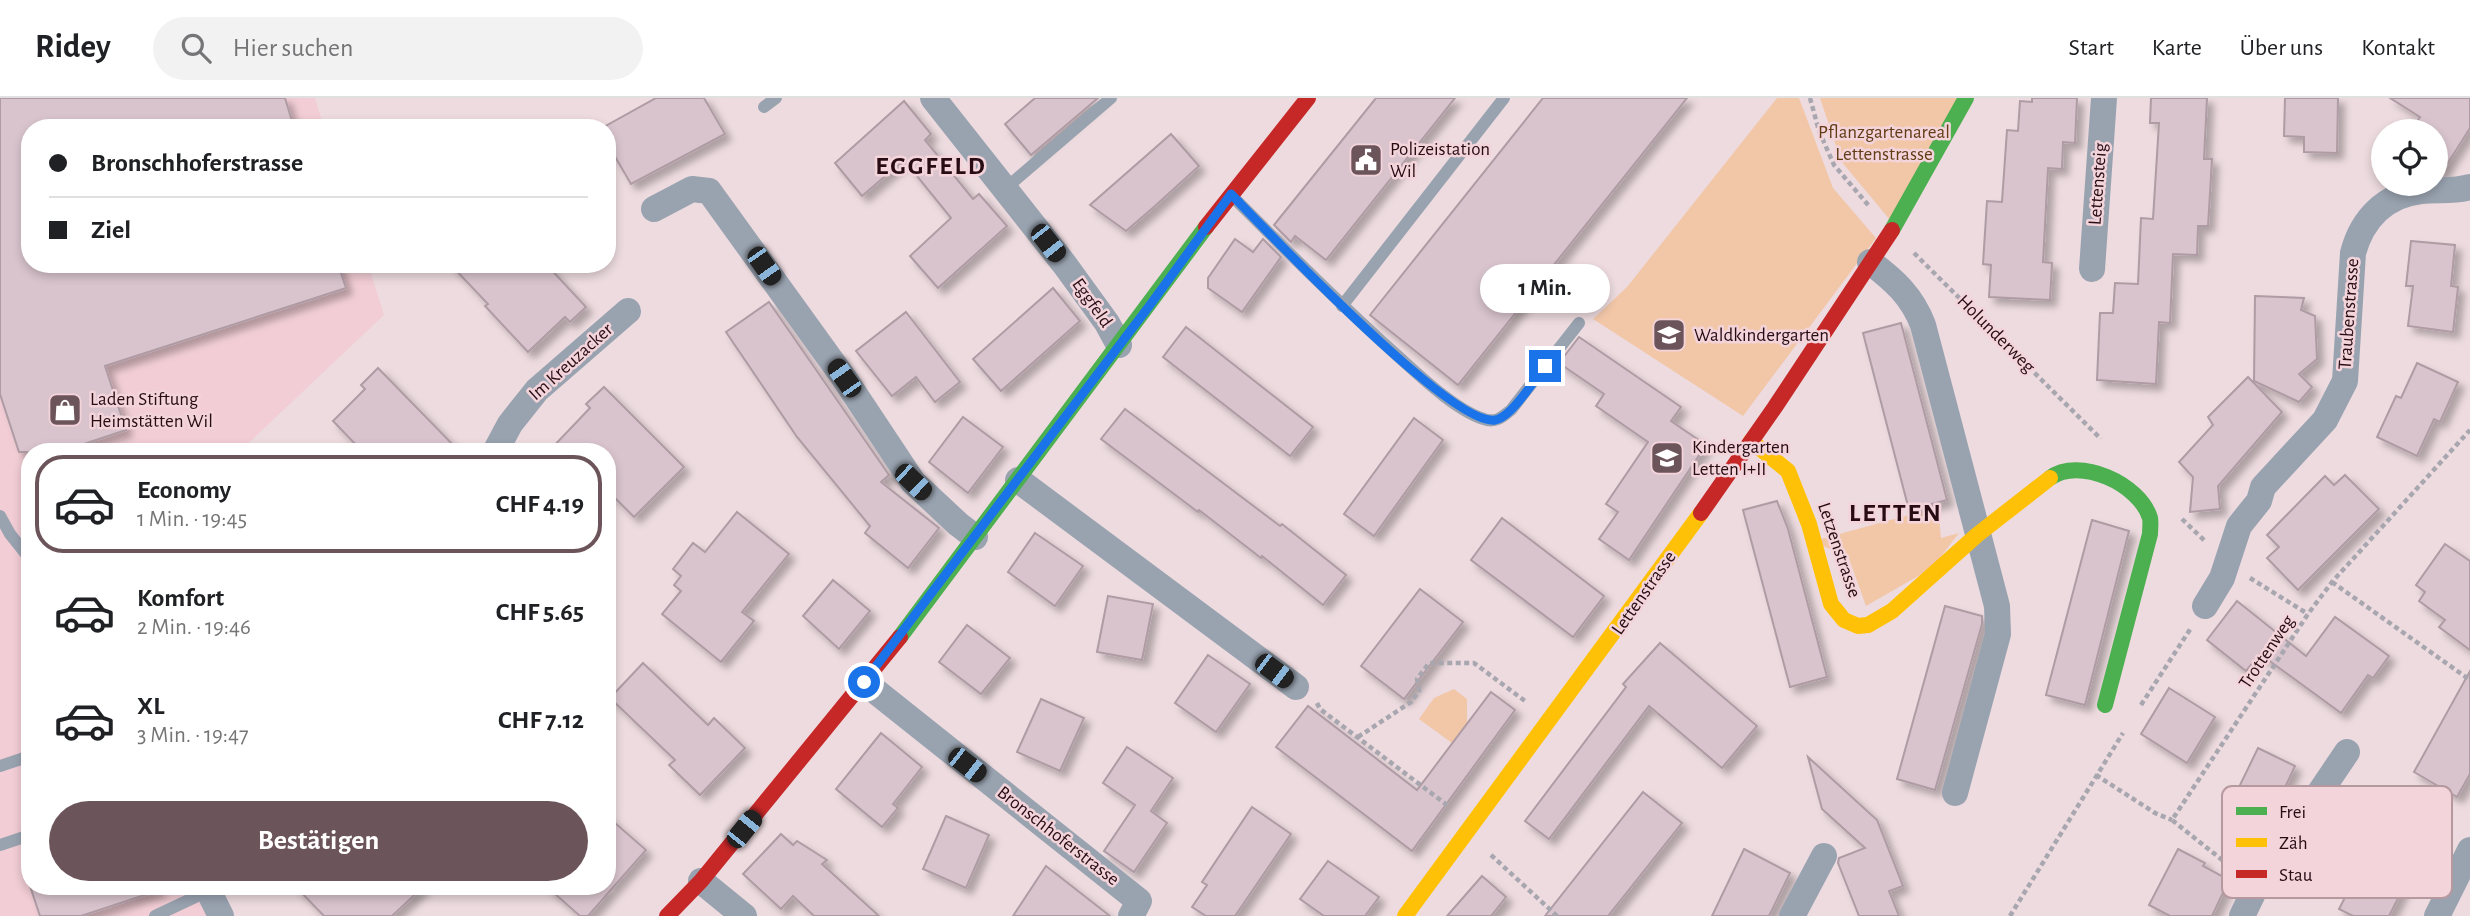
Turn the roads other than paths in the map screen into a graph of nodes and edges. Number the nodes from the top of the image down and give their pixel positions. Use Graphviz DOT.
graph roads {
  1 [pos="776,98"];
  2 [pos="933,98"];
  3 [pos="1111,98"];
  4 [pos="1308,98"];
  5 [pos="1504,98"];
  6 [pos="1966,98"];
  7 [pos="2104,98"];
  8 [pos="764,107"];
  9 [pos="2470,187"];
  10 [pos="1006,188"];
  11 [pos="1231,194"];
  12 [pos="654,209"];
  13 [pos="1870,262"];
  14 [pos="2092,269"];
  15 [pos="1342,306"];
  16 [pos="628,311"];
  17 [pos="1579,323"];
  18 [pos="1119,345"];
  19 [pos="1751,441"];
  20 [pos="500,443"];
  21 [pos="1018,480"];
  22 [pos="0,516"];
  23 [pos="1977,535"];
  24 [pos="975,537"];
  25 [pos="21,548"];
  26 [pos="2205,606"];
  27 [pos="864,682"];
  28 [pos="1296,687"];
  29 [pos="2105,705"];
  30 [pos="2347,752"];
  31 [pos="21,759"];
  32 [pos="0,766"];
  33 [pos="2324,786"];
  34 [pos="1955,793"];
  35 [pos="21,838"];
  36 [pos="0,845"];
  37 [pos="1824,856"];
  38 [pos="2468,858"];
  39 [pos="701,881"];
  40 [pos="2452,888"];
  41 [pos="194,895"];
  42 [pos="210,895"];
  43 [pos="2251,898"];
  44 [pos="2447,898"];
  45 [pos="155,916"];
  46 [pos="221,916"];
  47 [pos="667,916"];
  48 [pos="744,916"];
  49 [pos="1131,916"];
  50 [pos="1405,916"];
  51 [pos="1792,916"];
  52 [pos="2242,916"];
  53 [pos="2437,916"];
  1 -- 8 [label="lane"];
  2 -- 10 [label="street, Eggfeld"];
  3 -- 10 [label="lane"];
  4 -- 11 [label="street"];
  5 -- 15 [label="lane"];
  6 -- 13 [label="street, Lettenstrasse"];
  7 -- 14 [label="street, Lettensteig"];
  9 -- 26 [label="street, Traubenstrasse"];
  10 -- 18 [label="street, Eggfeld"];
  11 -- 15 [label="lane"];
  11 -- 18 [label="street"];
  12 -- 24 [label="street"];
  13 -- 19 [label="street, Lettenstrasse"];
  13 -- 23 [label="street"];
  15 -- 17 [label="lane"];
  16 -- 20 [label="street, Im Kreuzacker"];
  18 -- 21 [label="street"];
  19 -- 23 [label="street, Letzenstrasse"];
  19 -- 50 [label="street, Lettenstrasse"];
  21 -- 24 [label="street"];
  21 -- 28 [label="street"];
  22 -- 25 [label="lane"];
  23 -- 29 [label="street, Letzenstrasse"];
  23 -- 34 [label="street"];
  24 -- 27 [label="street"];
  27 -- 39 [label="street"];
  27 -- 49 [label="street, Bronschhoferstrasse"];
  30 -- 33 [label="street"];
  31 -- 32 [label="lane"];
  35 -- 36 [label="lane"];
  37 -- 51 [label="street"];
  38 -- 40 [label="street"];
  39 -- 47 [label="street"];
  39 -- 48 [label="street"];
  41 -- 45 [label="lane"];
  42 -- 46 [label="street"];
  43 -- 52 [label="street"];
  44 -- 53 [label="street"];
}
